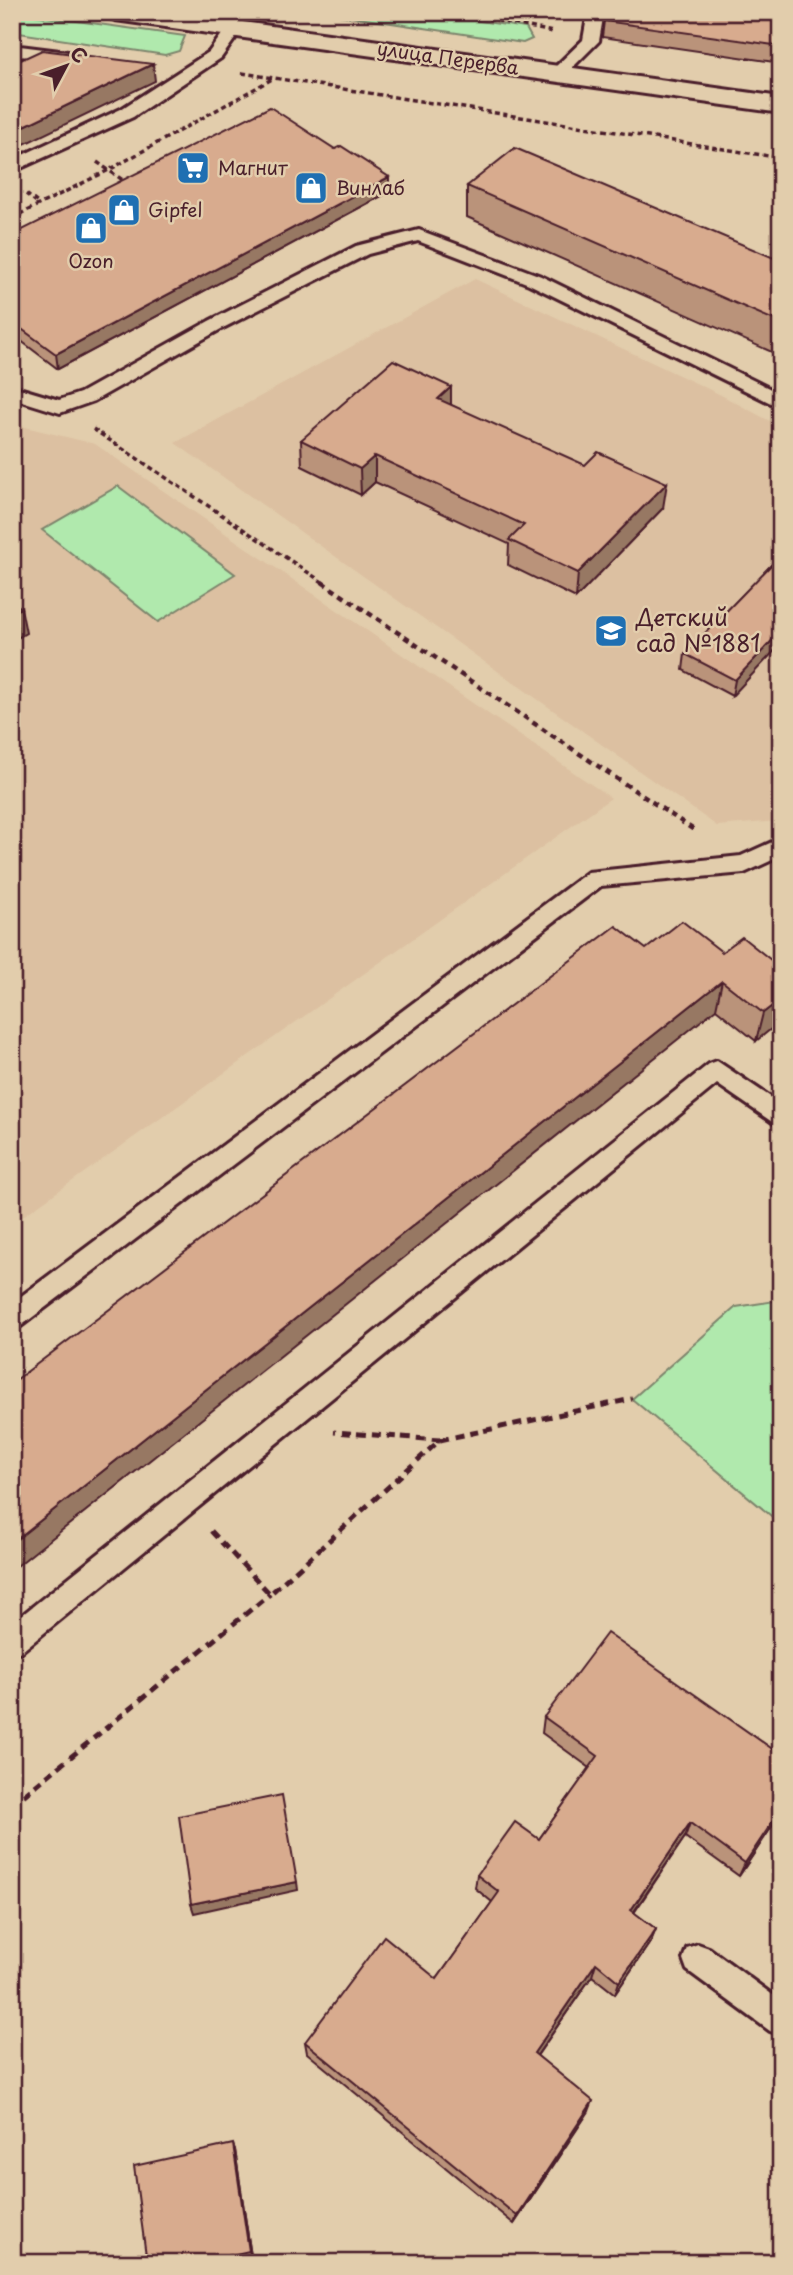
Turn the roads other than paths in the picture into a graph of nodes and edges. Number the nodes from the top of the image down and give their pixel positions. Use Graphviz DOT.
graph roads {
  1 [pos="115,12"];
  2 [pos="596,12"];
  3 [pos="234,29"];
  4 [pos="12,50"];
  5 [pos="91,61"];
  6 [pos="157,70"];
  7 [pos="183,73"];
  8 [pos="557,74"];
  9 [pos="781,105"];
  10 [pos="12,167"];
  11 [pos="12,392"];
  12 [pos="781,402"];
  13 [pos="781,846"];
  14 [pos="781,1118"];
  15 [pos="12,1318"];
  16 [pos="12,1641"];
  17 [pos="698,1959"];
  18 [pos="781,2020"];
  1 -- 3 [label="main road, улица Перерва"];
  2 -- 8 [label="lane"];
  3 -- 7 [label="lane"];
  3 -- 8 [label="main road, улица Перерва"];
  4 -- 5 [label="lane"];
  6 -- 7 [label="lane"];
  7 -- 10 [label="lane"];
  8 -- 9 [label="main road, улица Перерва"];
  11 -- 12 [label="lane"];
  13 -- 15 [label="lane"];
  14 -- 16 [label="lane"];
  17 -- 18 [label="lane"];
}
